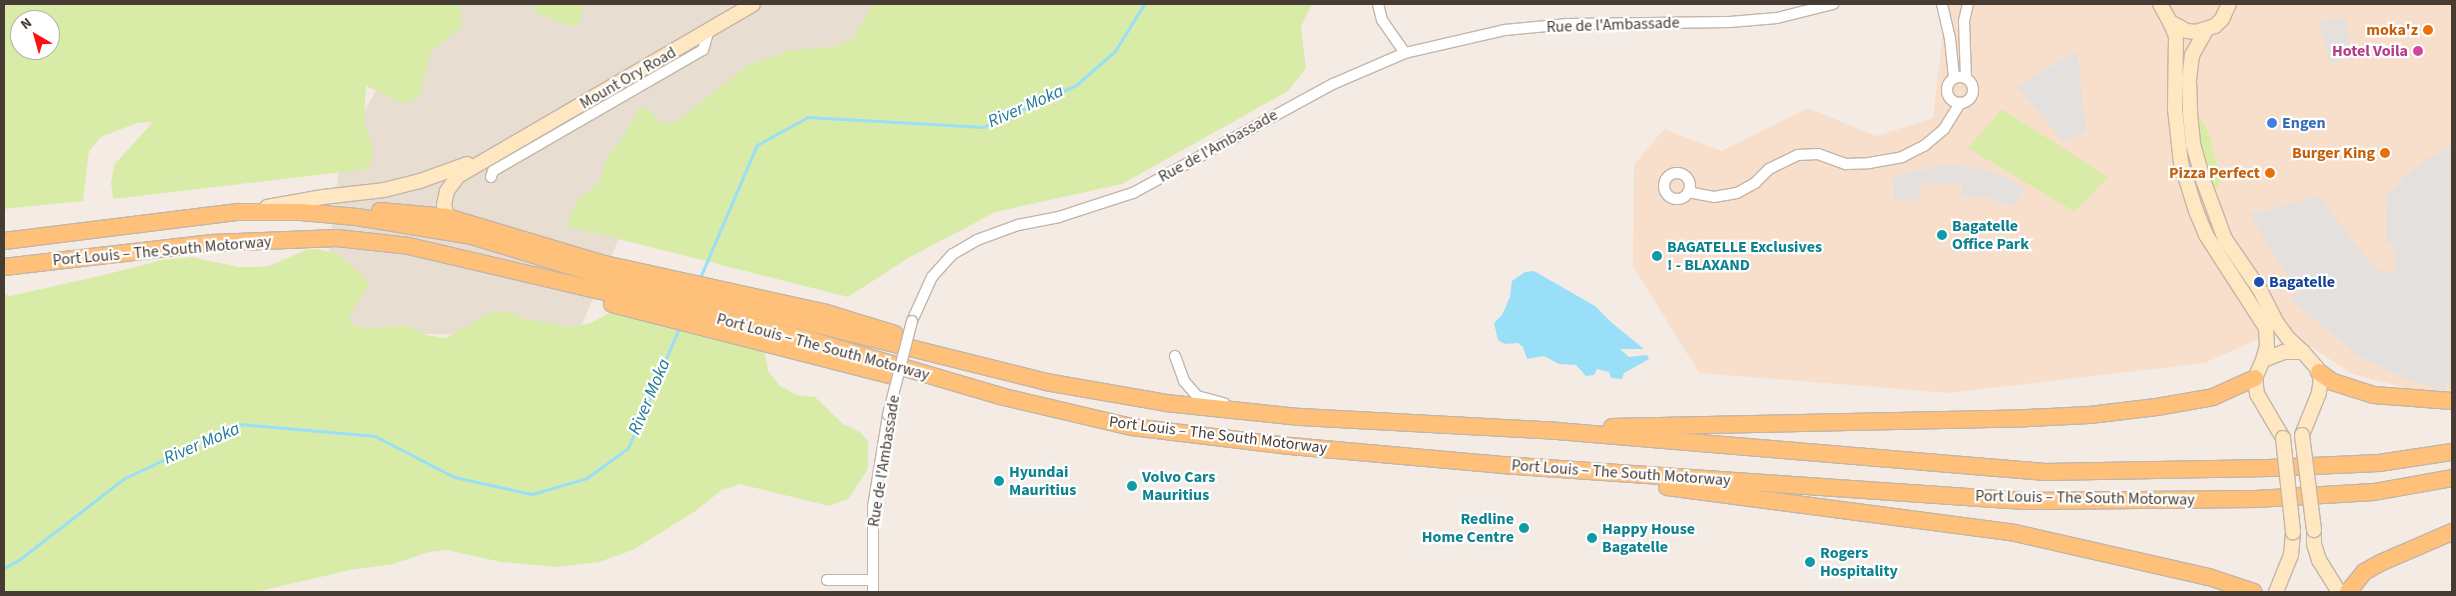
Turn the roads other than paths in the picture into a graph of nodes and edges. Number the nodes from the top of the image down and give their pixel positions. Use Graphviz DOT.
graph roads {
  1 [pos="753,4"];
  2 [pos="1378,4"];
  3 [pos="1833,4"];
  4 [pos="1942,4"];
  5 [pos="1968,4"];
  6 [pos="2229,4"];
  7 [pos="2160,5"];
  8 [pos="2170,22"];
  9 [pos="709,29"];
  10 [pos="2206,30"];
  11 [pos="1405,53"];
  12 [pos="1954,78"];
  13 [pos="1966,78"];
  14 [pos="1960,103"];
  15 [pos="500,150"];
  16 [pos="491,177"];
  17 [pos="1688,192"];
  18 [pos="238,212"];
  19 [pos="301,212"];
  20 [pos="447,217"];
  21 [pos="4,240"];
  22 [pos="4,267"];
  23 [pos="594,280"];
  24 [pos="2303,352"];
  25 [pos="1175,356"];
  26 [pos="2263,360"];
  27 [pos="2319,372"];
  28 [pos="2255,378"];
  29 [pos="2452,401"];
  30 [pos="1300,416"];
  31 [pos="1557,431"];
  32 [pos="2452,452"];
  33 [pos="1502,465"];
  34 [pos="2452,478"];
  35 [pos="2452,532"];
  36 [pos="827,580"];
  37 [pos="872,580"];
  38 [pos="873,592"];
  39 [pos="2254,592"];
  40 [pos="2276,592"];
  41 [pos="2339,592"];
  42 [pos="2348,592"];
  1 -- 9 [label="main road, Mount Ory Road"];
  2 -- 11 [label="street"];
  3 -- 11 [label="street, Rue de l'Ambassade"];
  4 -- 12 [label="street"];
  5 -- 13 [label="street"];
  6 -- 10 [label="main road"];
  7 -- 8 [label="main road"];
  8 -- 10 [label="main road"];
  8 -- 26 [label="main road"];
  9 -- 15 [label="main road, Mount Ory Road"];
  9 -- 16 [label="street"];
  10 -- 24 [label="main road"];
  11 -- 37 [label="street, Rue de l'Ambassade, bridge"];
  12 -- 13 [label="street"];
  12 -- 14 [label="street"];
  13 -- 14 [label="street"];
  14 -- 17 [label="street"];
  15 -- 18 [label="main road, Mount Ory Road"];
  15 -- 20 [label="main road, Mount Ory Road"];
  18 -- 19 [label="highway, Port Louis – The South Motorway"];
  18 -- 21 [label="highway, Port Louis – The South Motorway"];
  19 -- 20 [label="highway"];
  19 -- 23 [label="highway, Port Louis – The South Motorway"];
  20 -- 23 [label="highway"];
  22 -- 23 [label="highway, Port Louis – The South Motorway"];
  23 -- 30 [label="highway, Port Louis – The South Motorway"];
  23 -- 33 [label="highway, Port Louis – The South Motorway"];
  24 -- 26 [label="main road"];
  24 -- 27 [label="main road"];
  25 -- 30 [label="street"];
  26 -- 28 [label="main road"];
  27 -- 29 [label="highway"];
  27 -- 41 [label="main road, bridge"];
  28 -- 31 [label="highway"];
  28 -- 40 [label="main road, bridge"];
  30 -- 31 [label="highway, Port Louis – The South Motorway"];
  31 -- 32 [label="highway, Port Louis – The South Motorway"];
  33 -- 34 [label="highway, Port Louis – The South Motorway"];
  33 -- 39 [label="highway"];
  35 -- 42 [label="highway"];
  36 -- 37 [label="street"];
  37 -- 38 [label="street, Rue de l'Ambassade"];
}
